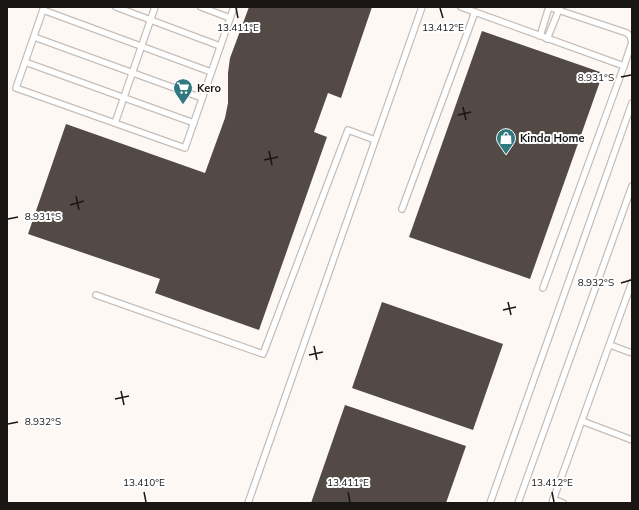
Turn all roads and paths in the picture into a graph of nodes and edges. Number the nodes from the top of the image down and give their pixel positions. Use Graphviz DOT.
graph roads {
  1 [pos="116,7"];
  2 [pos="155,7"];
  3 [pos="201,7"];
  4 [pos="234,7"];
  5 [pos="422,7"];
  6 [pos="461,7"];
  7 [pos="549,7"];
  8 [pos="44,8"];
  9 [pos="559,9"];
  10 [pos="474,12"];
  11 [pos="230,18"];
  12 [pos="151,20"];
  13 [pos="540,36"];
  14 [pos="34,37"];
  15 [pos="547,38"];
  16 [pos="632,42"];
  17 [pos="142,46"];
  18 [pos="220,46"];
  19 [pos="25,62"];
  20 [pos="624,66"];
  21 [pos="211,72"];
  22 [pos="132,73"];
  23 [pos="124,98"];
  24 [pos="202,98"];
  25 [pos="632,103"];
  26 [pos="115,123"];
  27 [pos="194,123"];
  28 [pos="375,140"];
  29 [pos="632,186"];
  30 [pos="402,209"];
  31 [pos="632,282"];
  32 [pos="543,288"];
  33 [pos="96,295"];
  34 [pos="610,345"];
  35 [pos="632,353"];
  36 [pos="582,421"];
  37 [pos="632,440"];
  38 [pos="553,501"];
  39 [pos="248,503"];
  40 [pos="490,503"];
  41 [pos="518,503"];
  42 [pos="562,503"];
  1 -- 12 [label="lane"];
  2 -- 12 [label="lane"];
  3 -- 11 [label="lane"];
  4 -- 11 [label="lane"];
  5 -- 28 [label="lane"];
  6 -- 10 [label="lane"];
  7 -- 9 [label="lane"];
  7 -- 13 [label="lane"];
  8 -- 14 [label="lane"];
  8 -- 17 [label="lane"];
  9 -- 15 [label="lane"];
  9 -- 16 [label="lane"];
  10 -- 13 [label="lane"];
  10 -- 30 [label="lane"];
  11 -- 18 [label="lane"];
  12 -- 17 [label="lane"];
  12 -- 18 [label="lane"];
  13 -- 15 [label="lane"];
  14 -- 19 [label="lane"];
  14 -- 22 [label="lane"];
  15 -- 20 [label="lane"];
  16 -- 20 [label="lane"];
  17 -- 21 [label="lane"];
  17 -- 22 [label="lane"];
  18 -- 21 [label="lane"];
  19 -- 23 [label="lane"];
  19 -- 26 [label="lane"];
  20 -- 32 [label="lane"];
  21 -- 24 [label="lane"];
  22 -- 23 [label="lane"];
  22 -- 24 [label="lane"];
  23 -- 26 [label="lane"];
  23 -- 27 [label="lane"];
  24 -- 27 [label="lane"];
  25 -- 40 [label="lane"];
  26 -- 27 [label="lane"];
  28 -- 33 [label="lane"];
  28 -- 39 [label="lane"];
  29 -- 41 [label="lane"];
  31 -- 34 [label="lane"];
  34 -- 35 [label="lane"];
  34 -- 36 [label="lane"];
  36 -- 37 [label="lane"];
  36 -- 38 [label="lane"];
  38 -- 42 [label="lane"];
}
